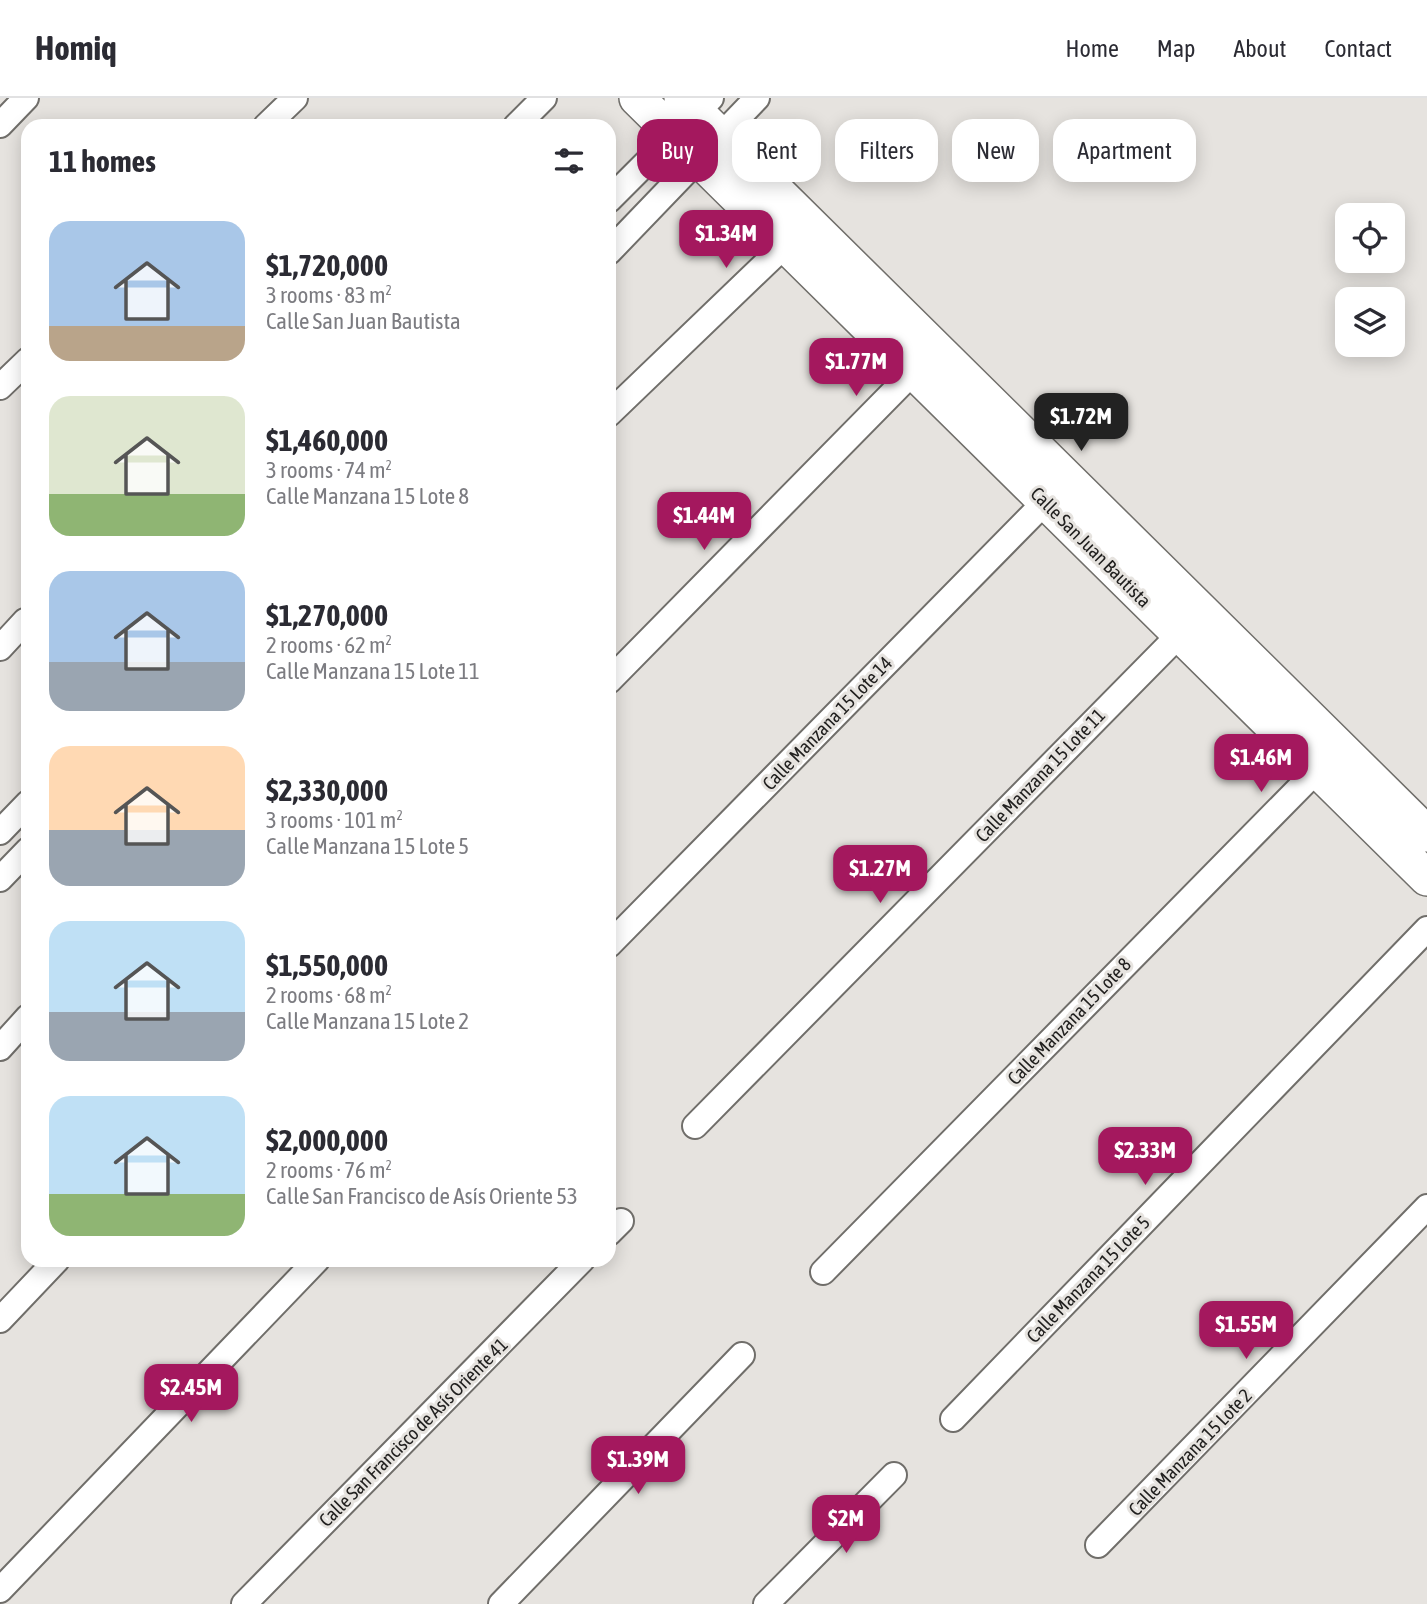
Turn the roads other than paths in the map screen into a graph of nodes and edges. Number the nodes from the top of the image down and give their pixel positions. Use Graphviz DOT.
graph roads {
  1 [pos="26,98"];
  2 [pos="295,98"];
  3 [pos="544,98"];
  4 [pos="637,98"];
  5 [pos="757,98"];
  6 [pos="690,110"];
  7 [pos="273,119"];
  8 [pos="523,119"];
  9 [pos="0,125"];
  10 [pos="718,140"];
  11 [pos="718,157"];
  12 [pos="718,159"];
  13 [pos="678,182"];
  14 [pos="616,192"];
  15 [pos="616,245"];
  16 [pos="784,246"];
  17 [pos="21,367"];
  18 [pos="913,372"];
  19 [pos="0,387"];
  20 [pos="616,407"];
  21 [pos="1045,502"];
  22 [pos="21,625"];
  23 [pos="1180,635"];
  24 [pos="0,648"];
  25 [pos="616,674"];
  26 [pos="1317,771"];
  27 [pos="21,810"];
  28 [pos="0,832"];
  29 [pos="1427,834"];
  30 [pos="21,857"];
  31 [pos="1427,878"];
  32 [pos="0,879"];
  33 [pos="1427,929"];
  34 [pos="616,938"];
  35 [pos="21,1025"];
  36 [pos="0,1048"];
  37 [pos="695,1126"];
  38 [pos="1427,1208"];
  39 [pos="50,1267"];
  40 [pos="310,1267"];
  41 [pos="575,1267"];
  42 [pos="823,1272"];
  43 [pos="0,1320"];
  44 [pos="742,1356"];
  45 [pos="953,1419"];
  46 [pos="894,1475"];
  47 [pos="1098,1545"];
  48 [pos="0,1590"];
  49 [pos="244,1604"];
  50 [pos="501,1604"];
  51 [pos="766,1604"];
  1 -- 9 [label="street"];
  2 -- 7 [label="street"];
  3 -- 8 [label="street"];
  4 -- 6 [label="main road, Calle San Juan Bautista"];
  5 -- 10 [label="street"];
  6 -- 14 [label="street"];
  11 -- 29 [label="main road, Calle San Juan Bautista"];
  12 -- 16 [label="main road, Calle San Juan Bautista"];
  13 -- 15 [label="street"];
  16 -- 18 [label="main road, Calle San Juan Bautista"];
  16 -- 20 [label="street"];
  17 -- 19 [label="street"];
  18 -- 21 [label="main road, Calle San Juan Bautista"];
  18 -- 25 [label="street"];
  21 -- 23 [label="main road, Calle San Juan Bautista"];
  21 -- 34 [label="street, Calle Manzana 15 Lote 14"];
  22 -- 24 [label="street"];
  23 -- 26 [label="main road, Calle San Juan Bautista"];
  23 -- 37 [label="street, Calle Manzana 15 Lote 11"];
  26 -- 31 [label="main road, Calle San Juan Bautista"];
  26 -- 42 [label="street, Calle Manzana 15 Lote 8"];
  27 -- 28 [label="street"];
  30 -- 32 [label="street"];
  33 -- 45 [label="street, Calle Manzana 15 Lote 5"];
  35 -- 36 [label="street"];
  38 -- 47 [label="street, Calle Manzana 15 Lote 2"];
  39 -- 43 [label="street"];
  40 -- 48 [label="street"];
  41 -- 49 [label="street, Calle San Francisco de Asís Oriente 41"];
  44 -- 50 [label="street"];
  46 -- 51 [label="street"];
}
